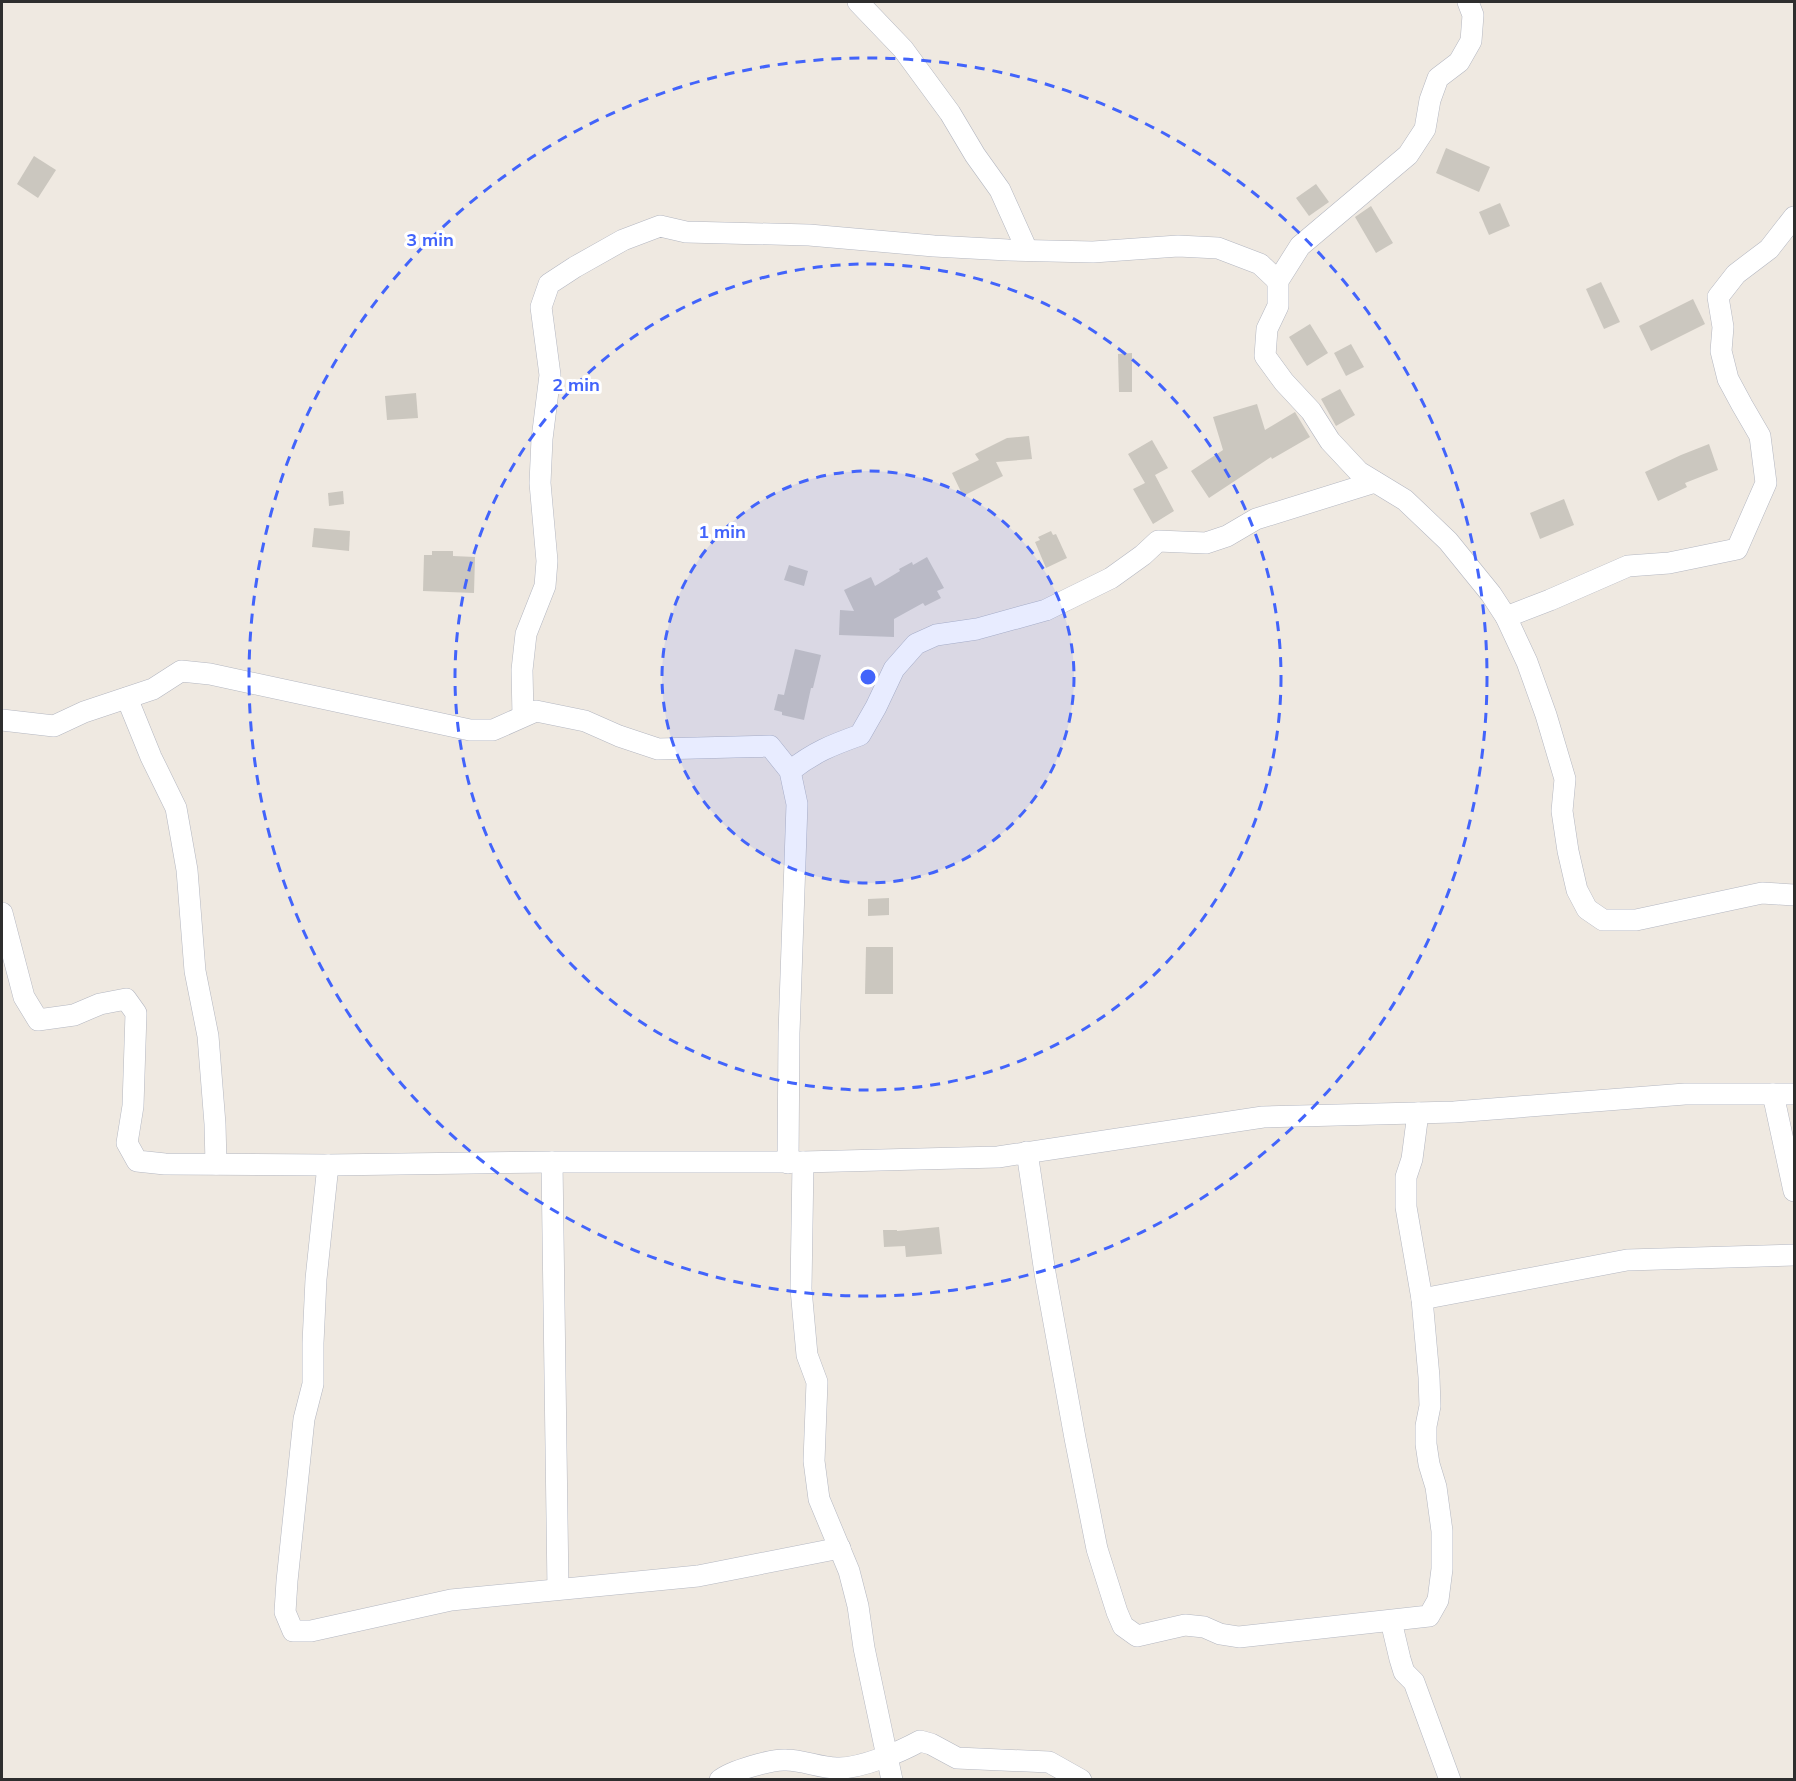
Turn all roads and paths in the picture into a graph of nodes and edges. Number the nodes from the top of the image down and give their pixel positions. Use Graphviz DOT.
graph roads {
  1 [pos="858,2"];
  2 [pos="1468,2"];
  3 [pos="1794,217"];
  4 [pos="1027,250"];
  5 [pos="1278,281"];
  6 [pos="1375,482"];
  7 [pos="1506,617"];
  8 [pos="127,698"];
  9 [pos="523,716"];
  10 [pos="2,720"];
  11 [pos="790,771"];
  12 [pos="1794,895"];
  13 [pos="2,913"];
  14 [pos="1773,1094"];
  15 [pos="1794,1094"];
  16 [pos="1418,1113"];
  17 [pos="1027,1152"];
  18 [pos="552,1162"];
  19 [pos="795,1163"];
  20 [pos="216,1164"];
  21 [pos="328,1165"];
  22 [pos="1794,1191"];
  23 [pos="1794,1255"];
  24 [pos="1422,1299"];
  25 [pos="840,1548"];
  26 [pos="558,1590"];
  27 [pos="1391,1621"];
  28 [pos="887,1756"];
  29 [pos="720,1779"];
  30 [pos="892,1779"];
  31 [pos="1080,1779"];
  32 [pos="1449,1779"];
  1 -- 4 [label="street"];
  2 -- 5 [label="street"];
  3 -- 7 [label="street"];
  4 -- 5 [label="street"];
  4 -- 9 [label="street"];
  5 -- 6 [label="street"];
  6 -- 7 [label="street"];
  6 -- 11 [label="street"];
  7 -- 12 [label="street"];
  8 -- 9 [label="street"];
  8 -- 10 [label="street"];
  8 -- 20 [label="street"];
  9 -- 11 [label="street"];
  11 -- 19 [label="street"];
  13 -- 20 [label="street"];
  14 -- 15 [label="street"];
  14 -- 16 [label="street"];
  14 -- 22 [label="street"];
  16 -- 17 [label="street"];
  16 -- 24 [label="street"];
  17 -- 19 [label="street"];
  17 -- 27 [label="street"];
  18 -- 19 [label="street"];
  18 -- 21 [label="street"];
  18 -- 26 [label="street"];
  19 -- 25 [label="street"];
  20 -- 21 [label="street"];
  21 -- 26 [label="street"];
  23 -- 24 [label="street"];
  24 -- 27 [label="street"];
  25 -- 26 [label="street"];
  25 -- 28 [label="street"];
  27 -- 32 [label="street"];
  28 -- 29 [label="street"];
  28 -- 30 [label="street"];
  28 -- 31 [label="street"];
}
